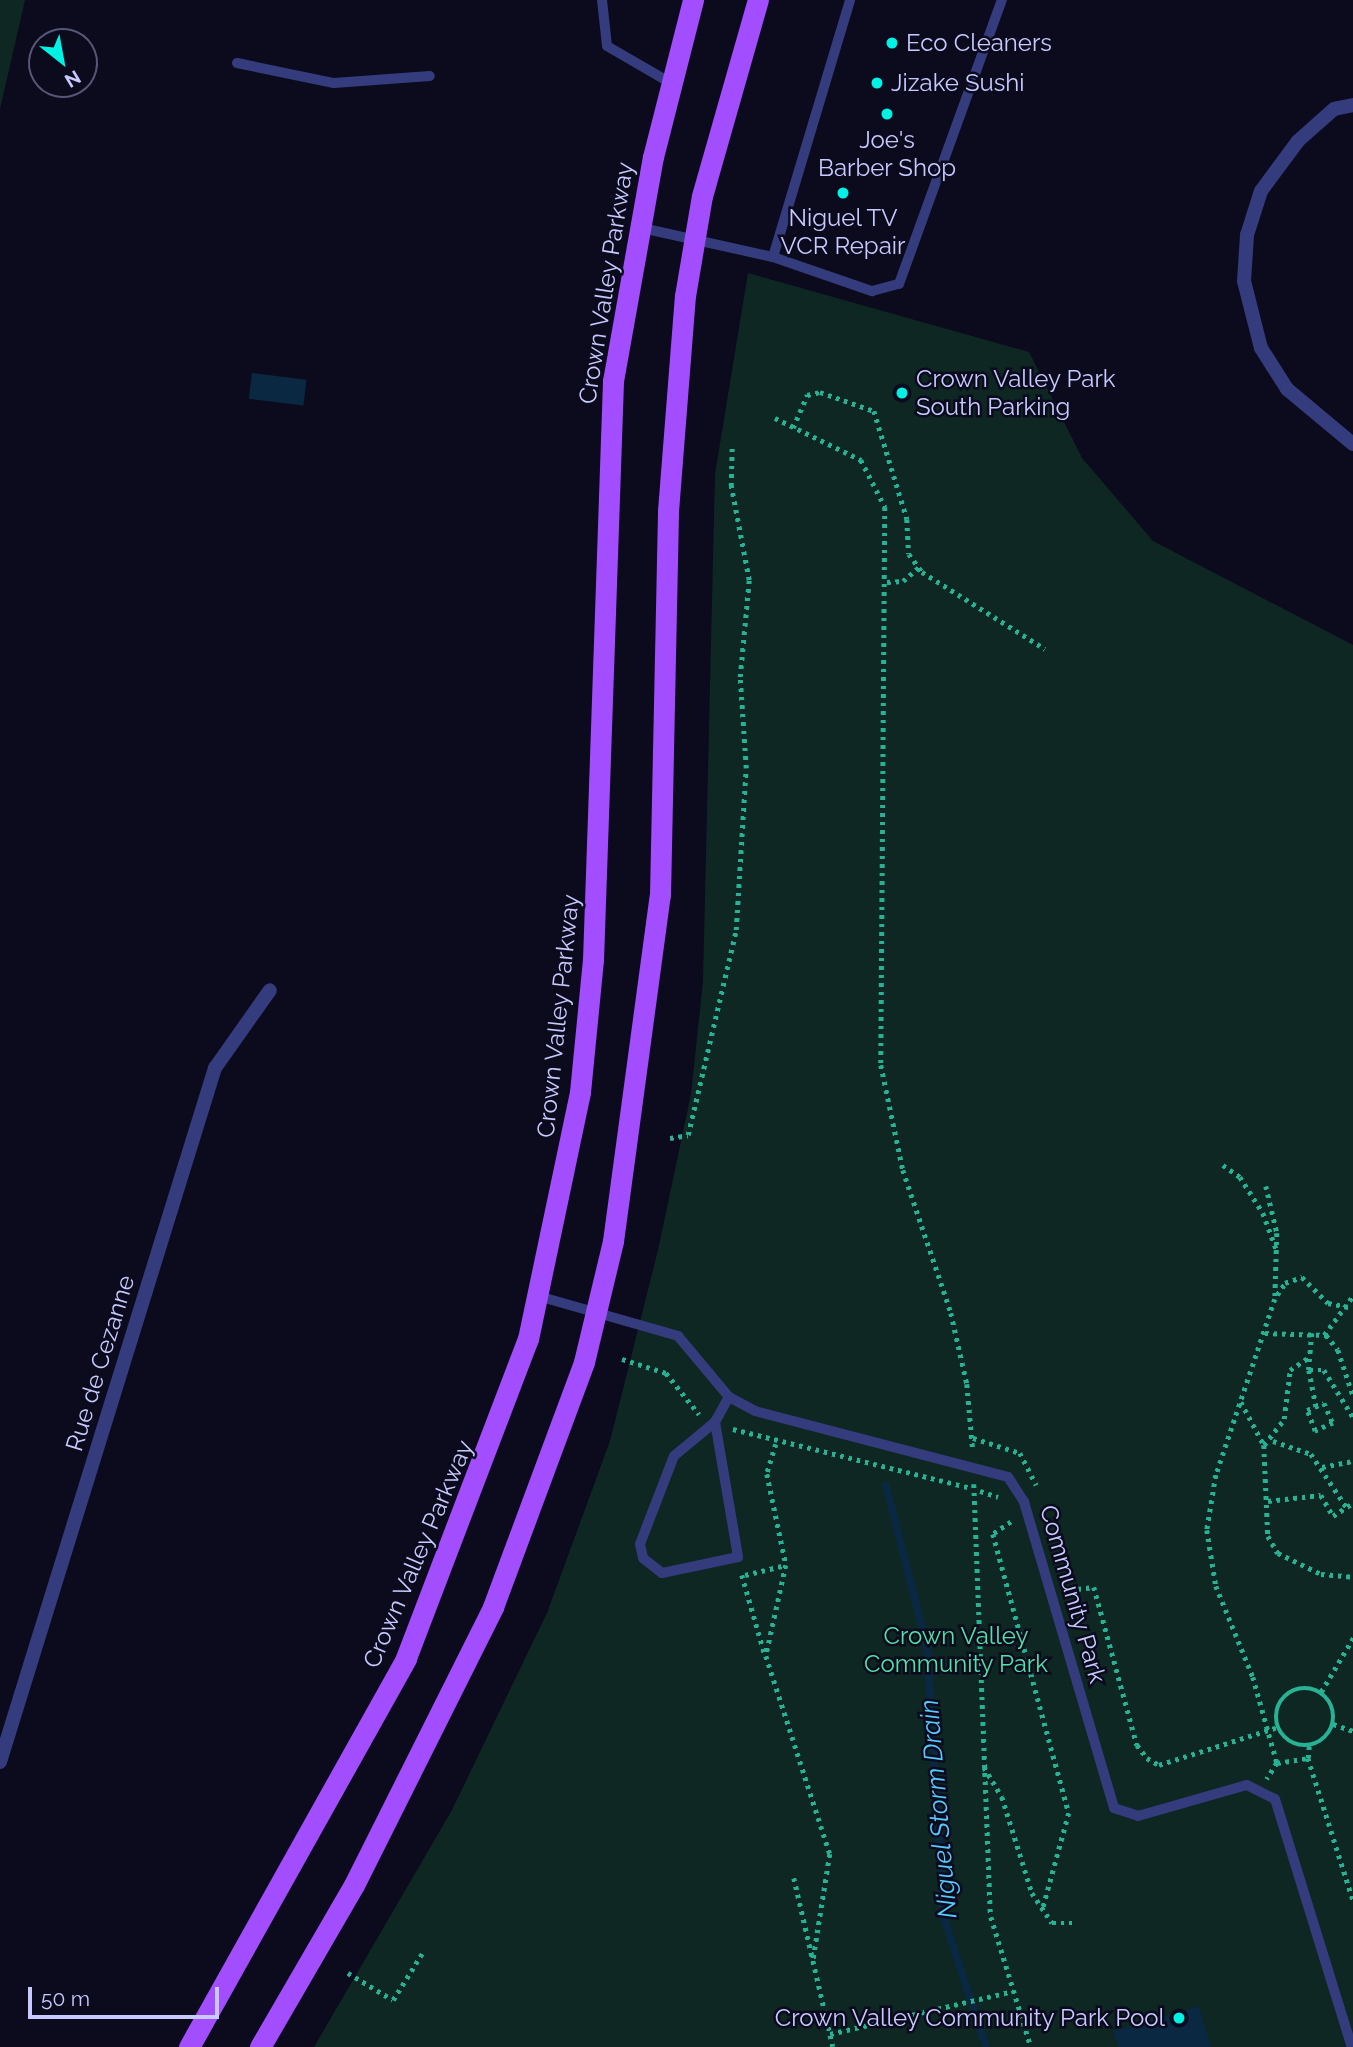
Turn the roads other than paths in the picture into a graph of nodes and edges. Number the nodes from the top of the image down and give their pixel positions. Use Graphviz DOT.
graph roads {
  1 [pos="602,0"];
  2 [pos="693,0"];
  3 [pos="758,0"];
  4 [pos="850,0"];
  5 [pos="1002,0"];
  6 [pos="237,64"];
  7 [pos="430,76"];
  8 [pos="669,82"];
  9 [pos="1353,105"];
  10 [pos="642,228"];
  11 [pos="695,239"];
  12 [pos="773,257"];
  13 [pos="1353,444"];
  14 [pos="270,990"];
  15 [pos="538,1296"];
  16 [pos="596,1312"];
  17 [pos="730,1397"];
  18 [pos="715,1422"];
  19 [pos="0,1762"];
  20 [pos="190,2047"];
  21 [pos="260,2047"];
  22 [pos="1352,2047"];
  1 -- 8 [label="lane"];
  2 -- 8 [label="main road, Crown Valley Parkway"];
  3 -- 11 [label="main road"];
  4 -- 12 [label="lane"];
  5 -- 12 [label="lane"];
  6 -- 7 [label="lane"];
  8 -- 10 [label="main road, Crown Valley Parkway"];
  9 -- 13 [label="street"];
  10 -- 11 [label="lane"];
  10 -- 15 [label="main road, Crown Valley Parkway"];
  11 -- 12 [label="lane"];
  11 -- 16 [label="main road"];
  14 -- 19 [label="street, Rue de Cezanne"];
  15 -- 16 [label="lane, Community Park"];
  15 -- 20 [label="main road, Crown Valley Parkway"];
  16 -- 17 [label="lane, Community Park"];
  16 -- 21 [label="main road"];
  17 -- 18 [label="lane"];
  17 -- 22 [label="lane, Community Park"];
  18 -- 18 [label="lane"];
}
